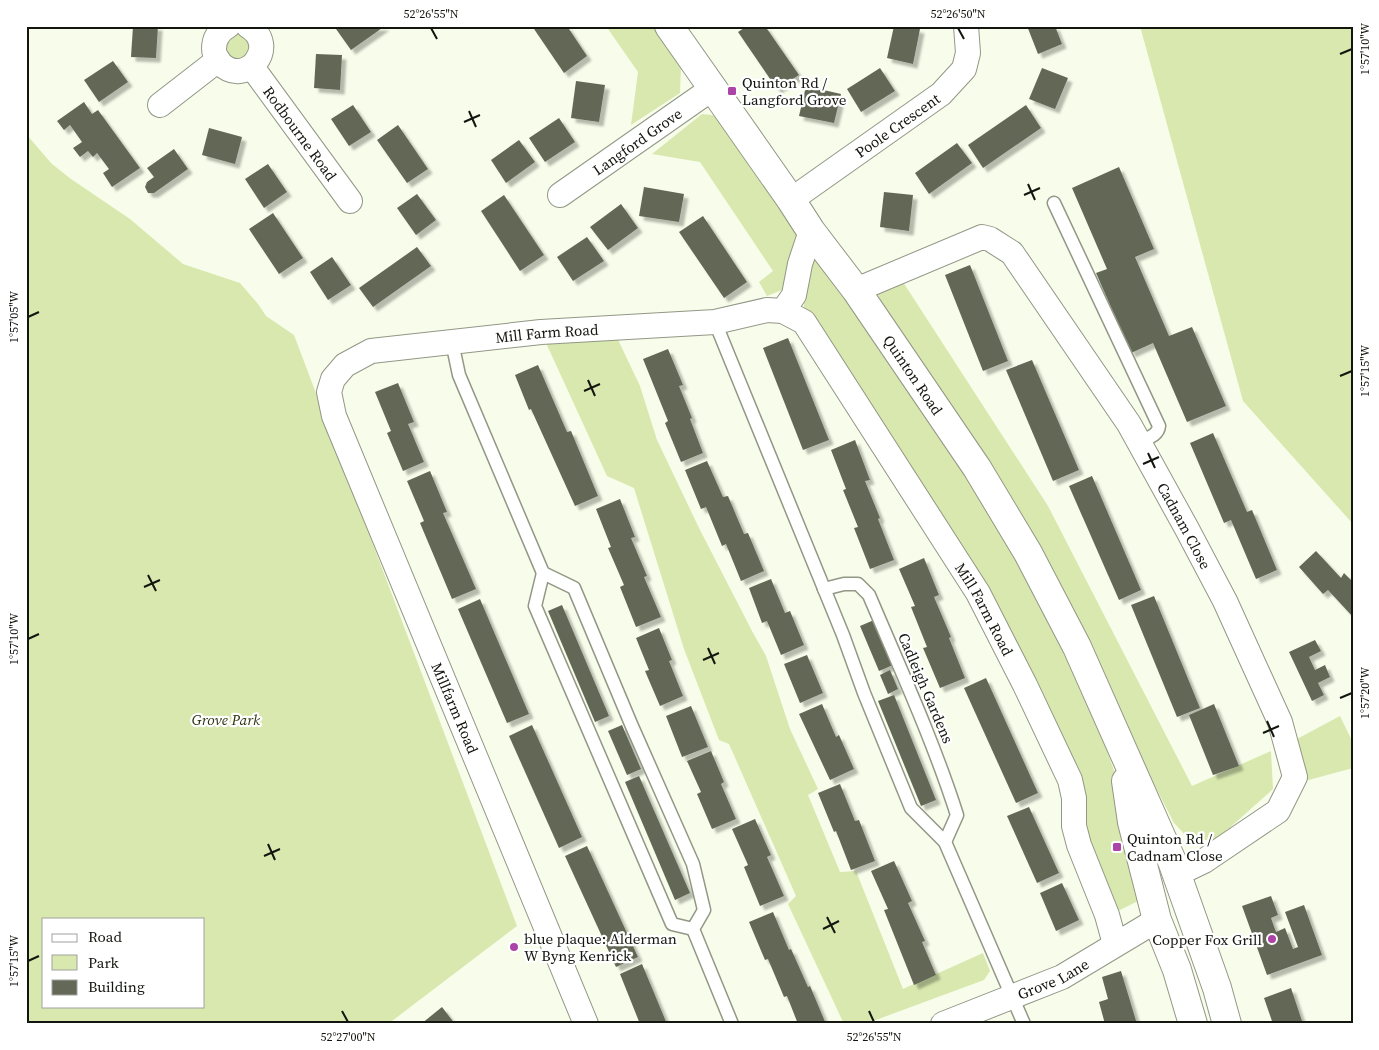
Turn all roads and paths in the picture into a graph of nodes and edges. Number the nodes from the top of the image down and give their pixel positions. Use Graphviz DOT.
graph roads {
  1 [pos="228,26"];
  2 [pos="669,26"];
  3 [pos="966,26"];
  4 [pos="259,29"];
  5 [pos="218,60"];
  6 [pos="252,67"];
  7 [pos="713,88"];
  8 [pos="160,105"];
  9 [pos="560,195"];
  10 [pos="791,200"];
  11 [pos="350,201"];
  12 [pos="1054,203"];
  13 [pos="811,231"];
  14 [pos="856,290"];
  15 [pos="783,311"];
  16 [pos="716,322"];
  17 [pos="452,342"];
  18 [pos="329,392"];
  19 [pos="1139,442"];
  20 [pos="543,573"];
  21 [pos="824,589"];
  22 [pos="1121,744"];
  23 [pos="945,842"];
  24 [pos="1174,868"];
  25 [pos="1144,872"];
  26 [pos="1157,920"];
  27 [pos="693,929"];
  28 [pos="1200,940"];
  29 [pos="1115,944"];
  30 [pos="1170,951"];
  31 [pos="1012,997"];
  32 [pos="586,1024"];
  33 [pos="732,1024"];
  34 [pos="943,1024"];
  35 [pos="1024,1024"];
  36 [pos="1193,1024"];
  37 [pos="1227,1024"];
  1 -- 5 [label="street"];
  2 -- 7 [label="street, Quinton Road"];
  3 -- 10 [label="street, Poole Crescent"];
  4 -- 6 [label="street"];
  5 -- 6 [label="street"];
  5 -- 8 [label="street"];
  6 -- 11 [label="street, Rodbourne Road"];
  7 -- 9 [label="street, Langford Grove"];
  7 -- 10 [label="street, Quinton Road"];
  10 -- 13 [label="street, Quinton Road"];
  12 -- 19 [label="lane"];
  13 -- 14 [label="street, Quinton Road"];
  13 -- 15 [label="street"];
  14 -- 19 [label="street, Cadnam Close"];
  14 -- 22 [label="street, Quinton Road"];
  15 -- 16 [label="street, Mill Farm Road"];
  15 -- 29 [label="street, Mill Farm Road"];
  16 -- 17 [label="street, Mill Farm Road"];
  16 -- 21 [label="lane"];
  17 -- 18 [label="street, Mill Farm Road"];
  17 -- 20 [label="lane"];
  18 -- 32 [label="street, Millfarm Road"];
  19 -- 24 [label="street, Cadnam Close"];
  20 -- 27 [label="lane"];
  20 -- 27 [label="lane"];
  21 -- 23 [label="lane"];
  21 -- 23 [label="lane, Cadleigh Gardens"];
  22 -- 24 [label="street, Quinton Road"];
  22 -- 25 [label="street, Quinton Road"];
  23 -- 31 [label="lane"];
  24 -- 25 [label="street"];
  24 -- 28 [label="street, Quinton Road"];
  25 -- 26 [label="street, Quinton Road"];
  26 -- 29 [label="street, Grove Lane"];
  26 -- 30 [label="street, Quinton Road"];
  27 -- 33 [label="lane"];
  28 -- 30 [label="street"];
  28 -- 37 [label="street, Quinton Road"];
  29 -- 31 [label="street, Grove Lane"];
  30 -- 36 [label="street, Quinton Road"];
  31 -- 34 [label="street, Grove Lane"];
  31 -- 35 [label="lane"];
}
